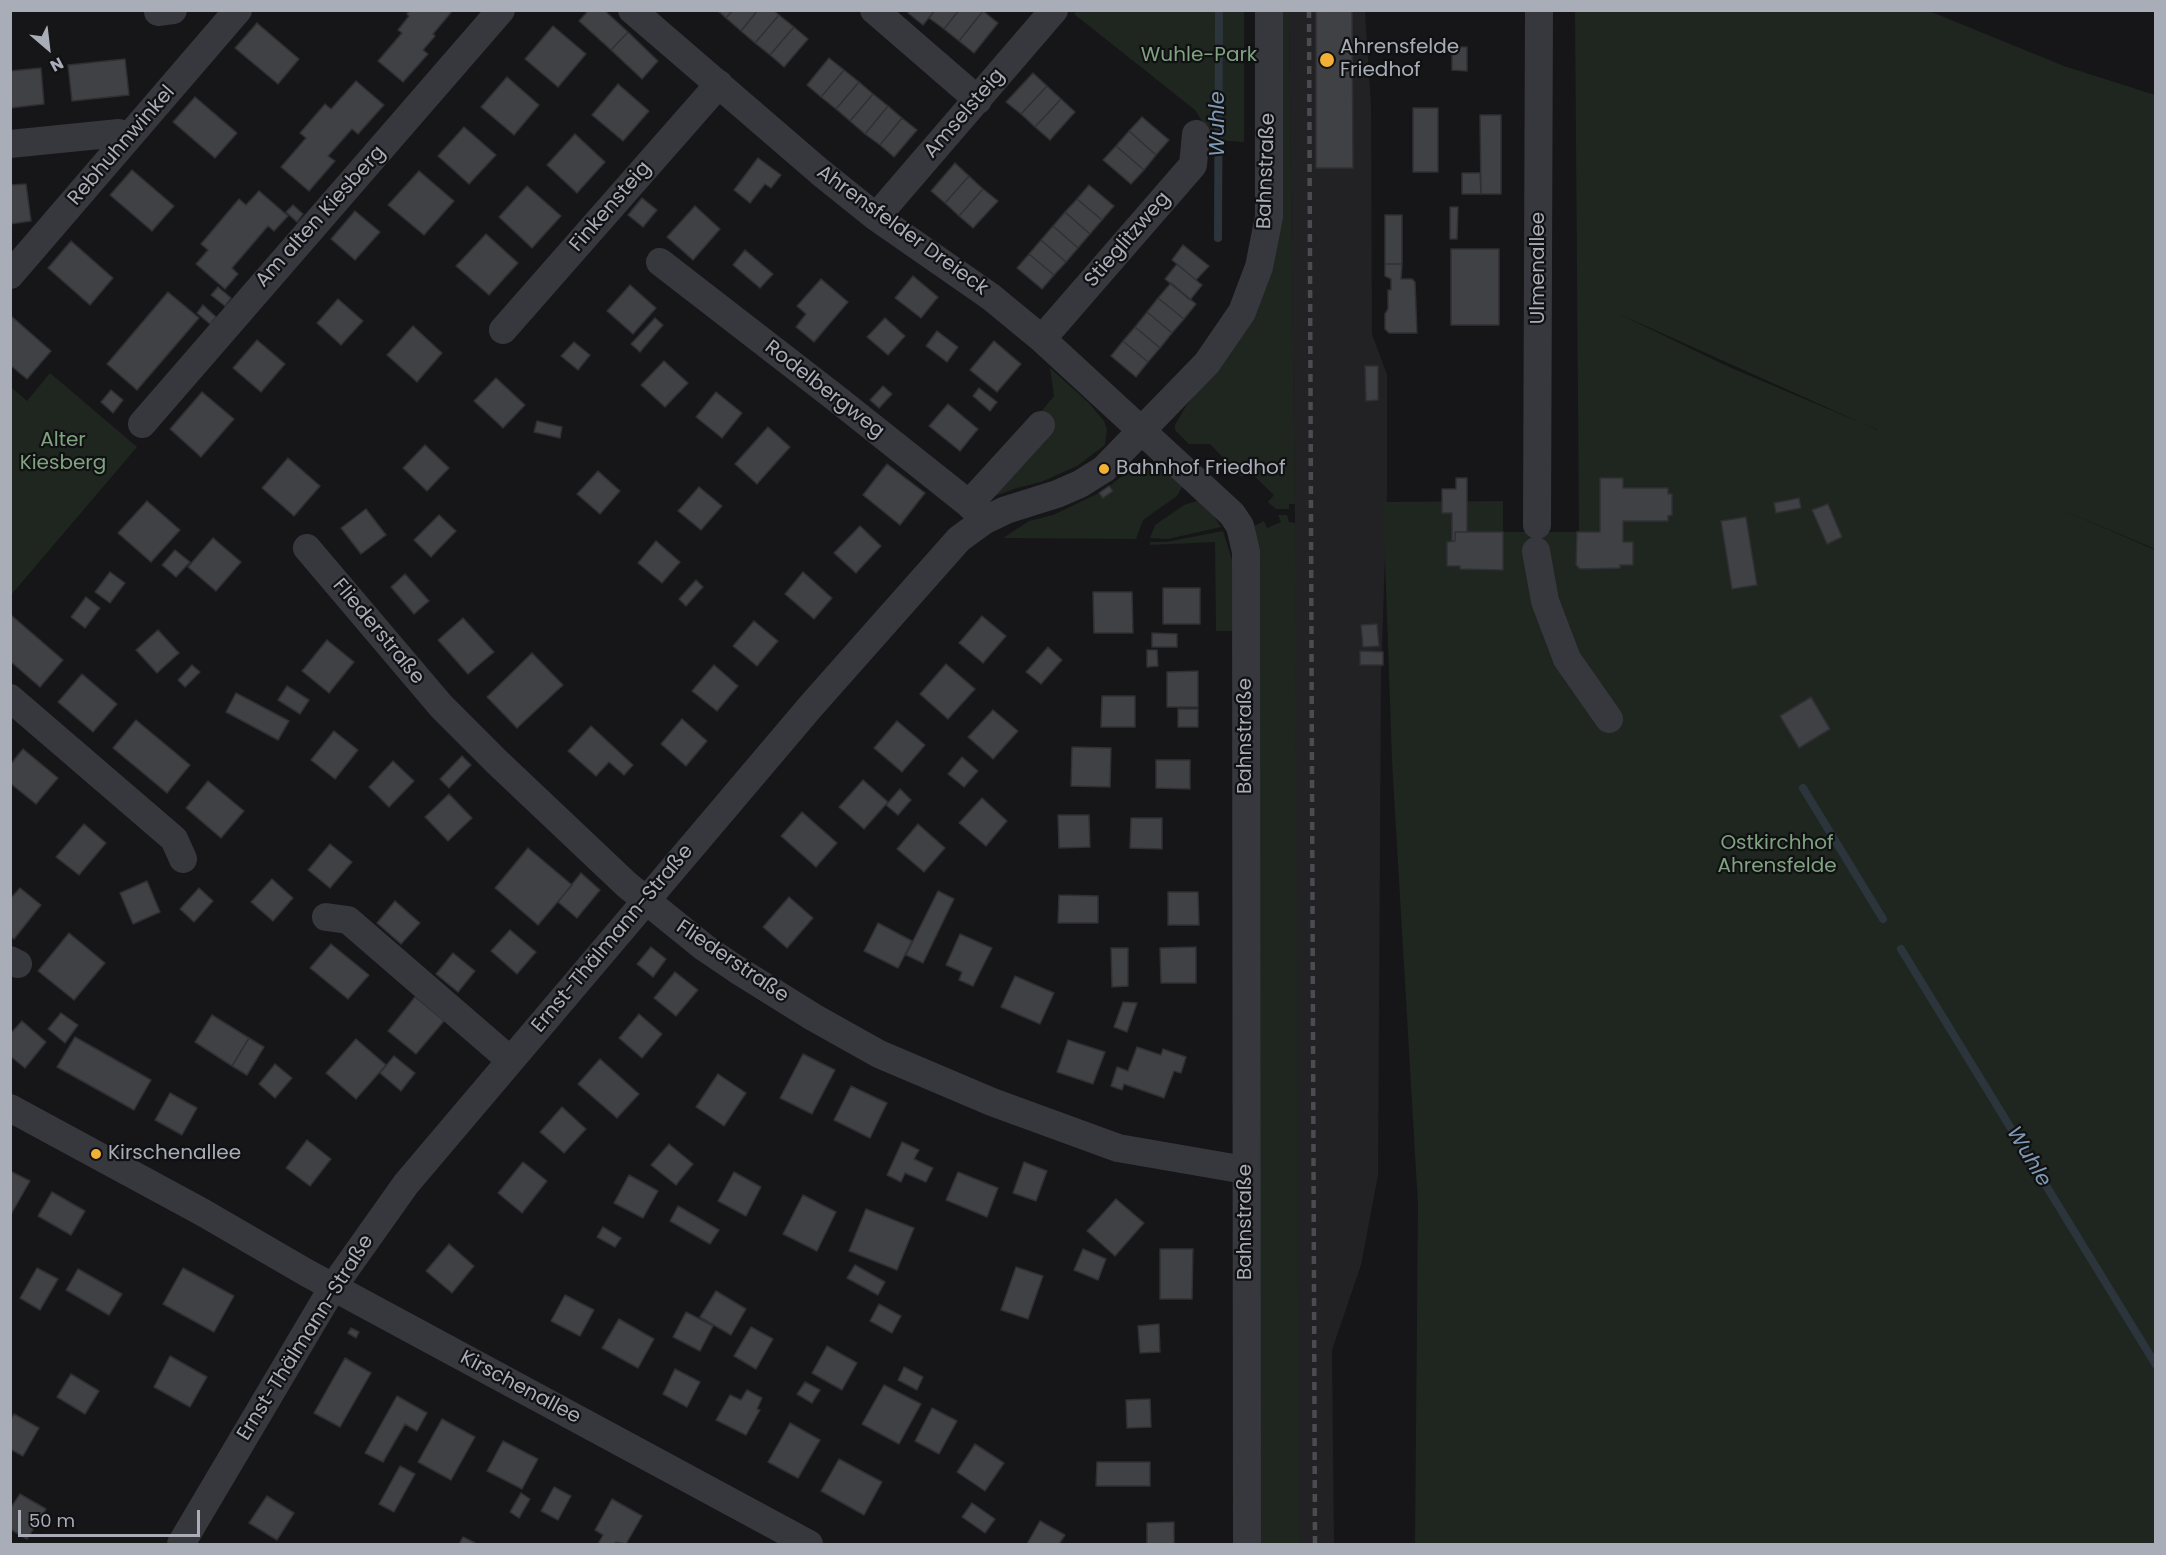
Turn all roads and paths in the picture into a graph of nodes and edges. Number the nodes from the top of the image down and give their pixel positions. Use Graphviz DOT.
graph roads {
  1 [pos="501,10"];
  2 [pos="632,10"];
  3 [pos="874,10"];
  4 [pos="1054,10"];
  5 [pos="1269,10"];
  6 [pos="1539,10"];
  7 [pos="232,12"];
  8 [pos="719,84"];
  9 [pos="978,100"];
  10 [pos="1196,135"];
  11 [pos="128,138"];
  12 [pos="10,144"];
  13 [pos="876,217"];
  14 [pos="660,262"];
  15 [pos="10,275"];
  16 [pos="503,330"];
  17 [pos="1042,339"];
  18 [pos="142,424"];
  19 [pos="1041,425"];
  20 [pos="1142,431"];
  21 [pos="977,512"];
  22 [pos="308,548"];
  23 [pos="10,698"];
  24 [pos="1609,719"];
  25 [pos="183,859"];
  26 [pos="646,901"];
  27 [pos="326,917"];
  28 [pos="510,1060"];
  29 [pos="10,1108"];
  30 [pos="1245,1170"];
  31 [pos="333,1287"];
  32 [pos="182,1545"];
  33 [pos="809,1545"];
  34 [pos="1247,1545"];
  1 -- 18 [label="street, Am alten Kiesberg"];
  2 -- 8 [label="street, Ahrensfelder Dreieck"];
  3 -- 9 [label="street"];
  4 -- 9 [label="street, Amselsteig"];
  5 -- 20 [label="street, Bahnstraße"];
  6 -- 24 [label="street, Ulmenallee"];
  7 -- 11 [label="street, Rebhuhnwinkel"];
  8 -- 13 [label="street, Ahrensfelder Dreieck"];
  8 -- 16 [label="street, Finkensteig"];
  9 -- 13 [label="street, Amselsteig"];
  10 -- 17 [label="street, Stieglitzweg"];
  11 -- 12 [label="street"];
  11 -- 15 [label="street, Rebhuhnwinkel"];
  13 -- 17 [label="street, Ahrensfelder Dreieck"];
  14 -- 21 [label="street, Rodelbergweg"];
  17 -- 20 [label="street, Ahrensfelder Dreieck"];
  19 -- 21 [label="street"];
  20 -- 21 [label="street, Ernst-Thälmann-Straße"];
  20 -- 30 [label="street, Bahnstraße"];
  21 -- 26 [label="street, Ernst-Thälmann-Straße"];
  22 -- 26 [label="street, Fliederstraße"];
  23 -- 25 [label="street"];
  26 -- 28 [label="street, Ernst-Thälmann-Straße"];
  26 -- 30 [label="street, Fliederstraße"];
  27 -- 28 [label="street"];
  28 -- 31 [label="street, Ernst-Thälmann-Straße"];
  29 -- 31 [label="street, Kirschenallee"];
  30 -- 34 [label="street, Bahnstraße"];
  31 -- 32 [label="street, Ernst-Thälmann-Straße"];
  31 -- 33 [label="street, Kirschenallee"];
}
